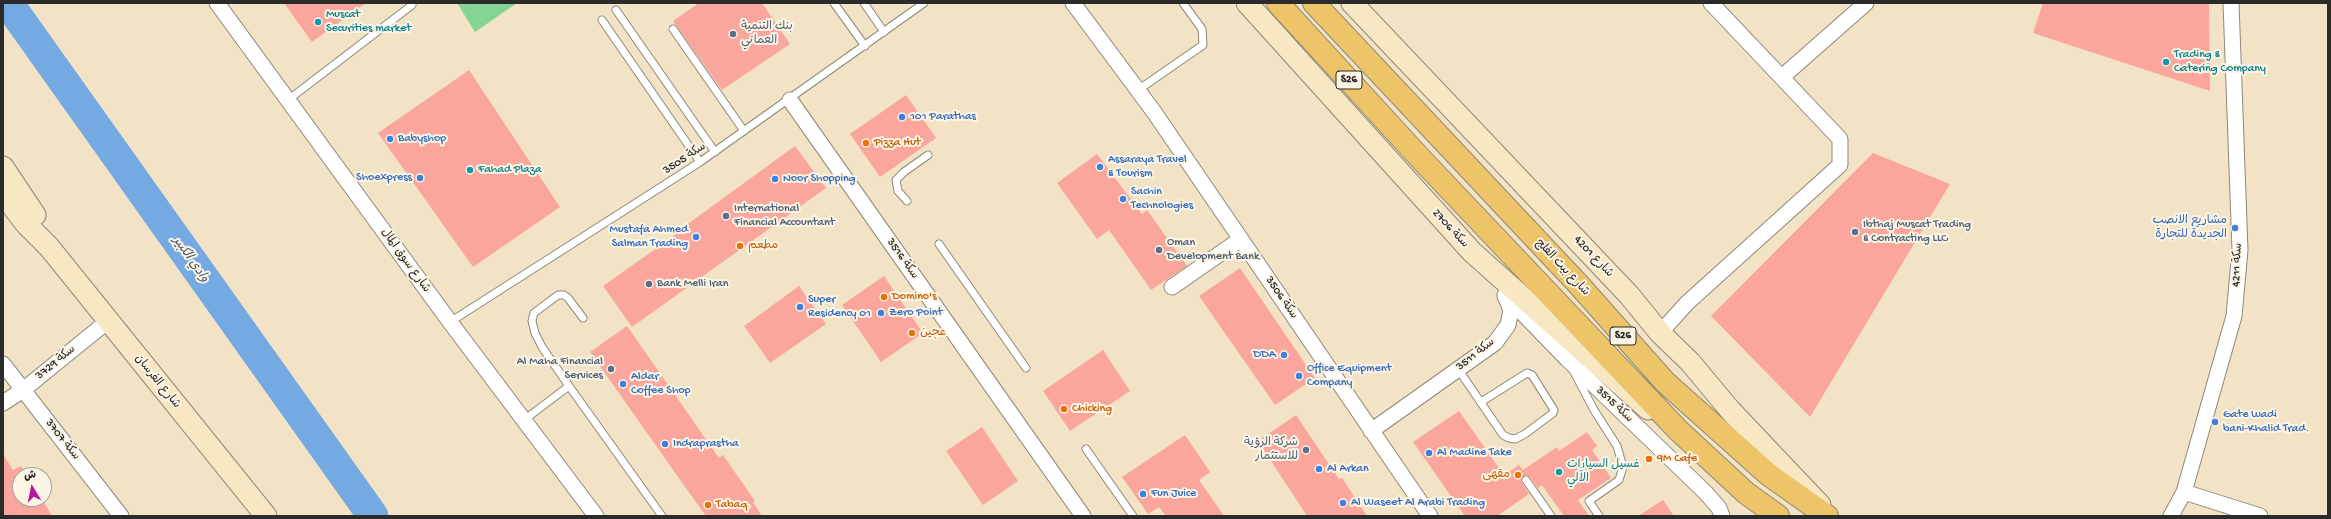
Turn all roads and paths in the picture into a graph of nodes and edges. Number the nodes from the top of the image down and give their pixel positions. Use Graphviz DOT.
graph roads {
  1 [pos="217,3"];
  2 [pos="834,3"];
  3 [pos="864,3"];
  4 [pos="924,3"];
  5 [pos="1074,3"];
  6 [pos="1183,3"];
  7 [pos="1247,3"];
  8 [pos="1278,3"];
  9 [pos="1314,3"];
  10 [pos="1352,3"];
  11 [pos="1711,3"];
  12 [pos="1866,3"];
  13 [pos="2231,3"];
  14 [pos="412,5"];
  15 [pos="616,10"];
  16 [pos="602,20"];
  17 [pos="672,29"];
  18 [pos="884,32"];
  19 [pos="865,46"];
  20 [pos="1782,77"];
  21 [pos="1138,90"];
  22 [pos="288,100"];
  23 [pos="790,100"];
  24 [pos="744,132"];
  25 [pos="715,152"];
  26 [pos="928,155"];
  27 [pos="700,162"];
  28 [pos="3,167"];
  29 [pos="3,194"];
  30 [pos="907,201"];
  31 [pos="1241,240"];
  32 [pos="940,244"];
  33 [pos="49,247"];
  34 [pos="1472,252"];
  35 [pos="1172,287"];
  36 [pos="1505,295"];
  37 [pos="584,318"];
  38 [pos="108,321"];
  39 [pos="450,322"];
  40 [pos="1660,333"];
  41 [pos="1567,359"];
  42 [pos="3,364"];
  43 [pos="1026,368"];
  44 [pos="1458,369"];
  45 [pos="569,386"];
  46 [pos="23,390"];
  47 [pos="1481,402"];
  48 [pos="3,403"];
  49 [pos="524,420"];
  50 [pos="1678,430"];
  51 [pos="1371,431"];
  52 [pos="1086,449"];
  53 [pos="1526,480"];
  54 [pos="2184,492"];
  55 [pos="1549,515"];
  56 [pos="122,516"];
  57 [pos="266,516"];
  58 [pos="596,516"];
  59 [pos="662,516"];
  60 [pos="1083,516"];
  61 [pos="1133,516"];
  62 [pos="1430,516"];
  63 [pos="1599,516"];
  64 [pos="1722,516"];
  65 [pos="1778,516"];
  66 [pos="1828,516"];
  67 [pos="2171,516"];
  68 [pos="2260,516"];
  1 -- 22 [label="street, شارع سوق المال"];
  2 -- 19 [label="lane"];
  3 -- 18 [label="lane"];
  4 -- 18 [label="lane, سكة 3505"];
  5 -- 21 [label="street, سكة 3506"];
  6 -- 21 [label="lane"];
  7 -- 34 [label="street, سكة 2706"];
  8 -- 50 [label="main road, S26"];
  9 -- 66 [label="main road, شارع بيت الفلج / S26"];
  10 -- 40 [label="street, شارع 4201"];
  11 -- 20 [label="street"];
  12 -- 20 [label="street"];
  13 -- 54 [label="street, سكة 4211"];
  14 -- 22 [label="lane"];
  15 -- 25 [label="lane"];
  16 -- 27 [label="lane"];
  17 -- 24 [label="lane"];
  18 -- 19 [label="lane, سكة 3505"];
  19 -- 23 [label="lane, سكة 3505"];
  20 -- 40 [label="street"];
  21 -- 31 [label="street, سكة 3506"];
  22 -- 39 [label="street, شارع سوق المال"];
  23 -- 24 [label="lane, سكة 3505"];
  23 -- 60 [label="street, سكة 3516"];
  24 -- 25 [label="lane, سكة 3505"];
  25 -- 27 [label="lane, سكة 3505"];
  26 -- 30 [label="lane"];
  27 -- 39 [label="lane, سكة 3505"];
  28 -- 33 [label="street, شارع الفرسان"];
  29 -- 33 [label="street, شارع الفرسان"];
  31 -- 35 [label="street"];
  31 -- 51 [label="street, سكة 3506"];
  32 -- 43 [label="lane"];
  33 -- 38 [label="street, شارع الفرسان"];
  34 -- 36 [label="street, سكة 3511"];
  34 -- 50 [label="street, سكة 2706"];
  36 -- 41 [label="street, سكة 3515"];
  36 -- 44 [label="street, سكة 3511"];
  37 -- 45 [label="lane"];
  38 -- 46 [label="street, سكة 3729"];
  38 -- 57 [label="street, شارع الفرسان"];
  39 -- 49 [label="street, شارع سوق المال"];
  40 -- 66 [label="street, شارع 4201"];
  41 -- 63 [label="lane"];
  41 -- 64 [label="street, سكة 3515"];
  42 -- 46 [label="street, سكة 3707"];
  44 -- 47 [label="lane"];
  44 -- 51 [label="street, سكة 3511"];
  45 -- 49 [label="lane"];
  45 -- 59 [label="lane"];
  46 -- 48 [label="street, سكة 3729"];
  46 -- 56 [label="street, سكة 3707"];
  47 -- 47 [label="lane"];
  49 -- 58 [label="street, شارع سوق المال"];
  50 -- 65 [label="main road, S26"];
  51 -- 62 [label="street, سكة 3506"];
  52 -- 61 [label="lane"];
  53 -- 55 [label="lane"];
  54 -- 67 [label="street, سكة 4211"];
  54 -- 68 [label="street"];
}
